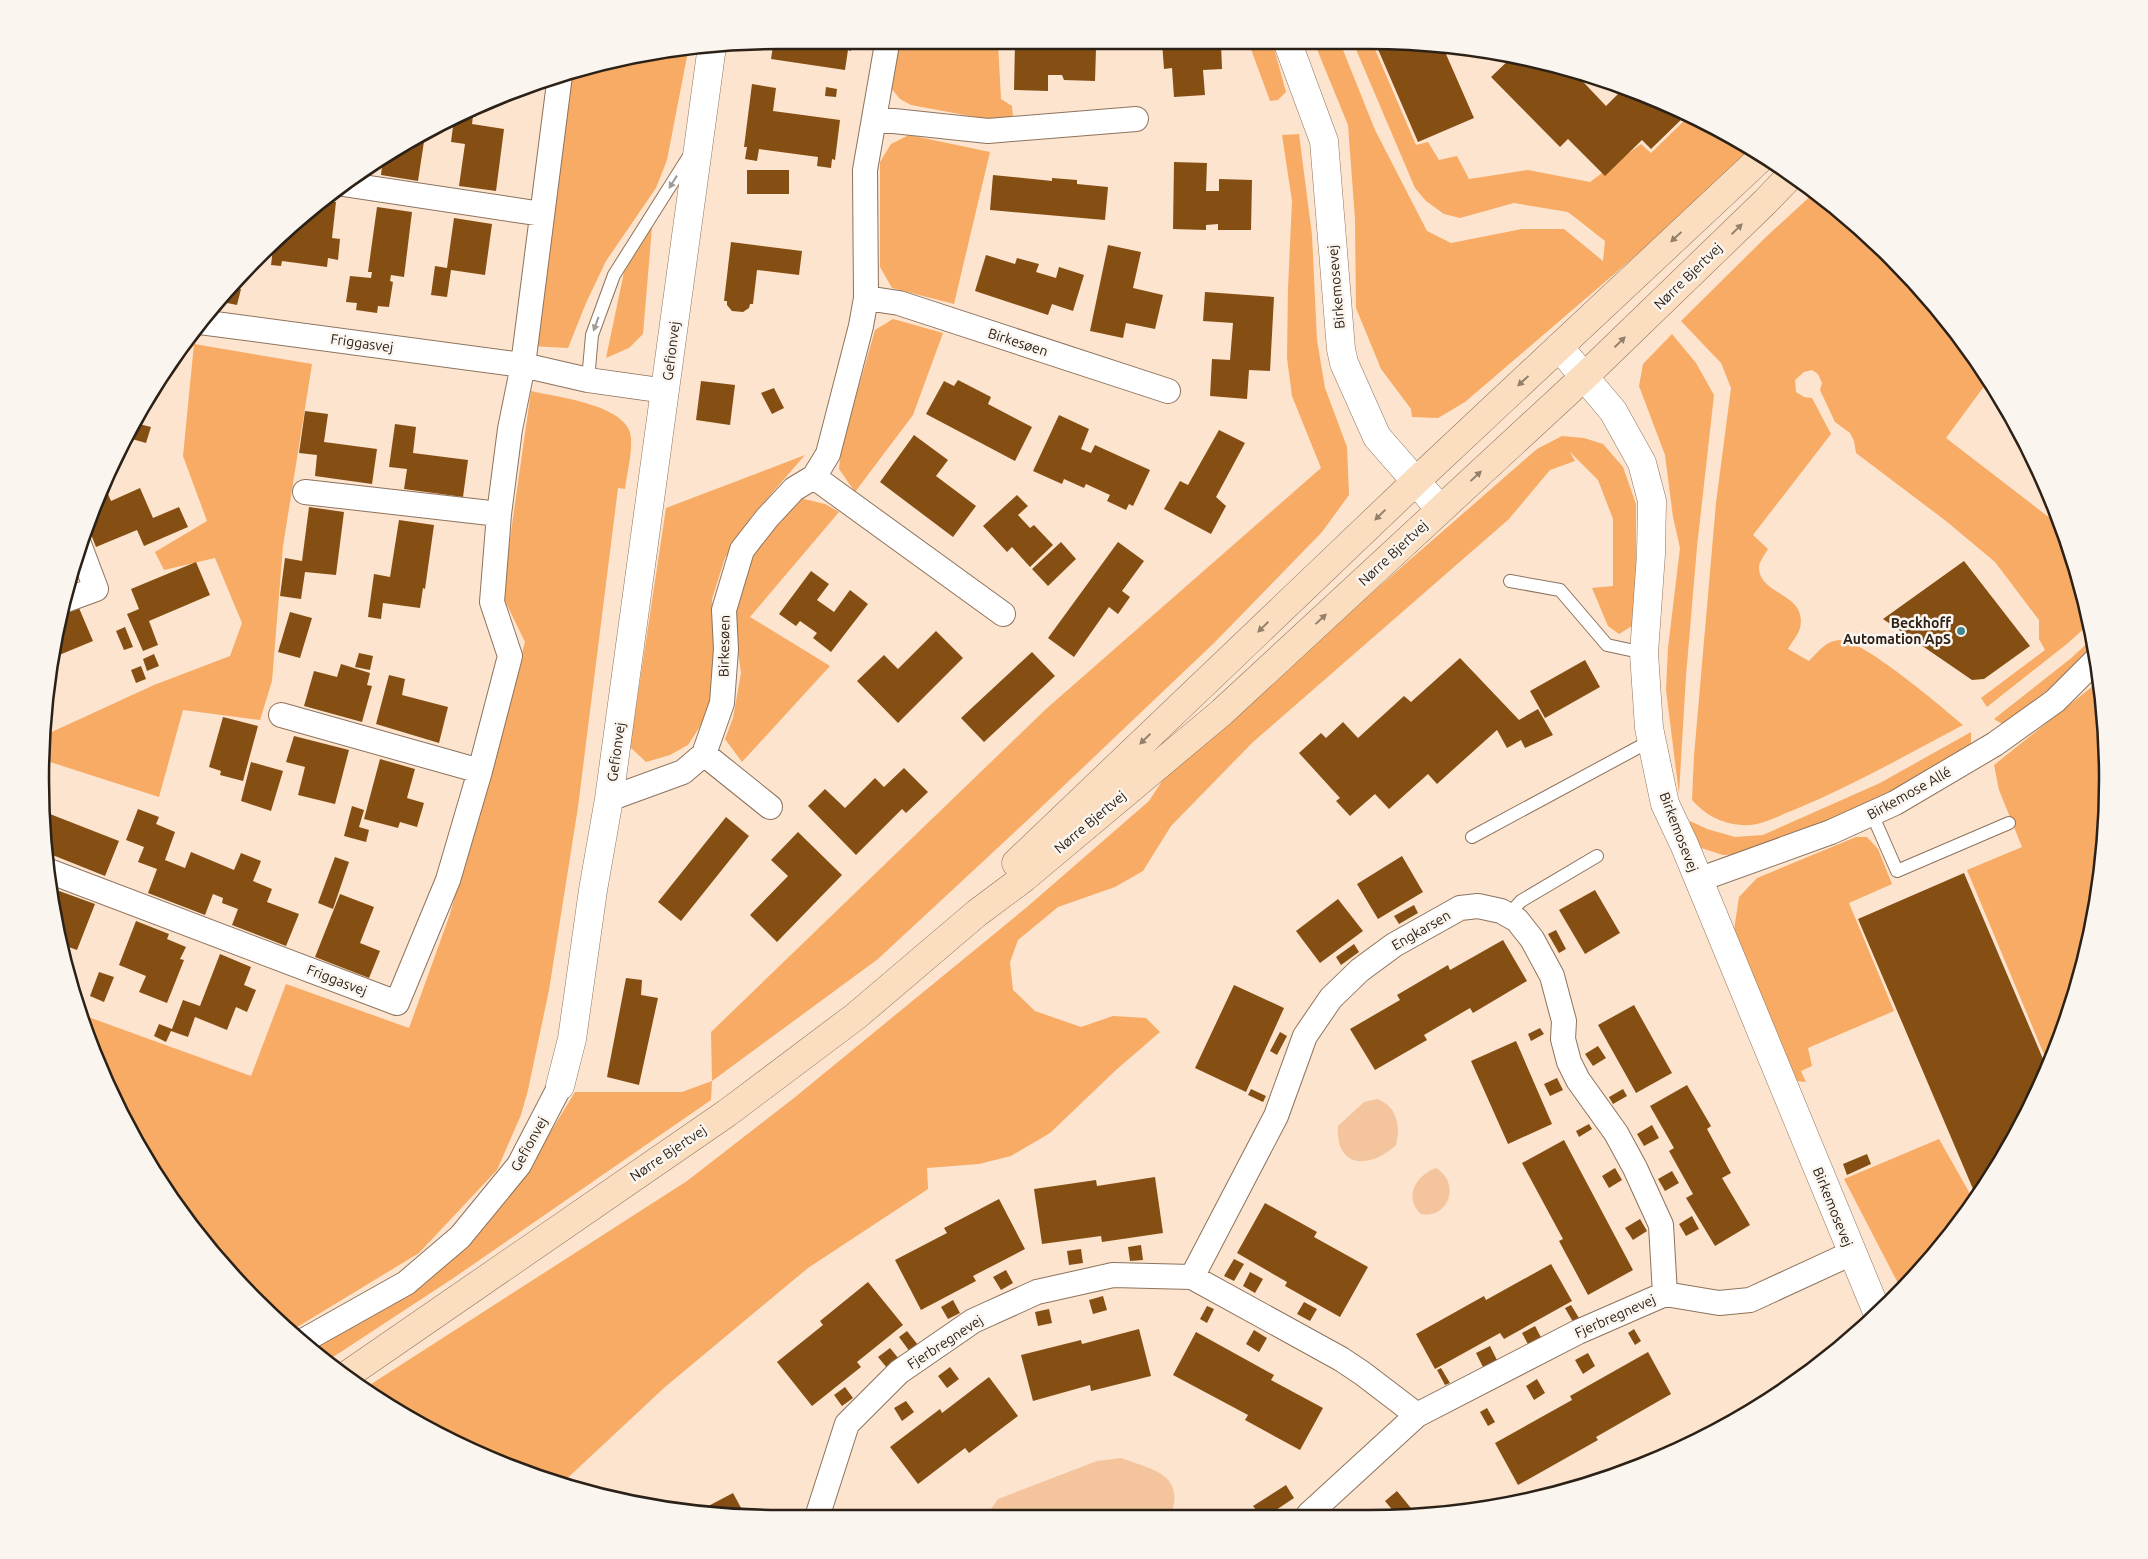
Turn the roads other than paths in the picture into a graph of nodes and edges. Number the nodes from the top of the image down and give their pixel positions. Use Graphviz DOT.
graph roads {
  1 [pos="886,49"];
  2 [pos="1290,49"];
  3 [pos="711,52"];
  4 [pos="559,84"];
  5 [pos="875,119"];
  6 [pos="1136,119"];
  7 [pos="699,140"];
  8 [pos="1757,161"];
  9 [pos="1786,181"];
  10 [pos="355,186"];
  11 [pos="542,214"];
  12 [pos="866,298"];
  13 [pos="210,323"];
  14 [pos="1558,348"];
  15 [pos="523,365"];
  16 [pos="1585,376"];
  17 [pos="588,380"];
  18 [pos="666,390"];
  19 [pos="1168,391"];
  20 [pos="814,477"];
  21 [pos="1416,481"];
  22 [pos="305,492"];
  23 [pos="1440,509"];
  24 [pos="499,514"];
  25 [pos="84,558"];
  26 [pos="1510,581"];
  27 [pos="72,598"];
  28 [pos="1003,614"];
  29 [pos="1644,653"];
  30 [pos="2090,666"];
  31 [pos="281,715"];
  32 [pos="1652,740"];
  33 [pos="704,754"];
  34 [pos="480,771"];
  35 [pos="609,799"];
  36 [pos="770,806"];
  37 [pos="1872,814"];
  38 [pos="2009,823"];
  39 [pos="1472,837"];
  40 [pos="1597,856"];
  41 [pos="55,873"];
  42 [pos="1698,880"];
  43 [pos="977,913"];
  44 [pos="1508,915"];
  45 [pos="560,1086"];
  46 [pos="1852,1253"];
  47 [pos="1192,1277"];
  48 [pos="1665,1294"];
  49 [pos="1874,1306"];
  50 [pos="309,1338"];
  51 [pos="352,1371"];
  52 [pos="1417,1415"];
  53 [pos="818,1510"];
  54 [pos="1313,1510"];
  1 -- 5 [label="street, Birkesøen"];
  2 -- 21 [label="street, Birkemosevej"];
  3 -- 7 [label="street, Gefionvej"];
  4 -- 11 [label="street, Friggasvej"];
  5 -- 6 [label="street"];
  5 -- 12 [label="street, Birkesøen"];
  7 -- 17 [label="lane, one-way"];
  7 -- 18 [label="street, Gefionvej"];
  8 -- 14 [label="main road, Nørre Bjertvej, one-way"];
  16 -- 9 [label="main road, Nørre Bjertvej, one-way"];
  10 -- 11 [label="street"];
  11 -- 15 [label="street, Friggasvej"];
  12 -- 19 [label="street, Birkesøen"];
  12 -- 20 [label="street, Birkesøen"];
  13 -- 15 [label="street, Friggasvej"];
  14 -- 16 [label="street, Birkemosevej"];
  14 -- 21 [label="main road, Nørre Bjertvej, one-way"];
  15 -- 17 [label="street, Friggasvej"];
  15 -- 24 [label="street, Friggasvej"];
  23 -- 16 [label="main road, Nørre Bjertvej, one-way"];
  16 -- 29 [label="street, Birkemosevej"];
  17 -- 18 [label="street, Friggasvej"];
  18 -- 35 [label="street, Gefionvej"];
  20 -- 28 [label="street"];
  20 -- 33 [label="street, Birkesøen"];
  21 -- 23 [label="street, Birkemosevej"];
  21 -- 43 [label="main road, Nørre Bjertvej, one-way"];
  22 -- 24 [label="street"];
  43 -- 23 [label="main road, Nørre Bjertvej, one-way"];
  24 -- 34 [label="street, Friggasvej"];
  25 -- 27 [label="street"];
  26 -- 29 [label="lane"];
  29 -- 32 [label="street, Birkemosevej"];
  30 -- 37 [label="street, Birkemose Allé"];
  31 -- 34 [label="street"];
  32 -- 39 [label="lane"];
  32 -- 42 [label="street, Birkemosevej"];
  33 -- 35 [label="street, Birkesøen"];
  33 -- 36 [label="street"];
  34 -- 41 [label="street, Friggasvej"];
  35 -- 45 [label="street, Gefionvej"];
  37 -- 38 [label="lane"];
  37 -- 42 [label="street, Birkemose Allé"];
  40 -- 44 [label="lane"];
  42 -- 46 [label="street, Birkemosevej"];
  43 -- 51 [label="main road, Nørre Bjertvej"];
  44 -- 47 [label="street, Engkarsen"];
  44 -- 48 [label="street, Engkarsen"];
  45 -- 50 [label="street, Gefionvej"];
  46 -- 48 [label="street, Fjerbregnevej"];
  46 -- 49 [label="street, Birkemosevej"];
  47 -- 52 [label="street, Fjerbregnevej"];
  47 -- 53 [label="street, Fjerbregnevej"];
  48 -- 52 [label="street, Fjerbregnevej"];
  52 -- 54 [label="street, Fjerbregnevej"];
}
